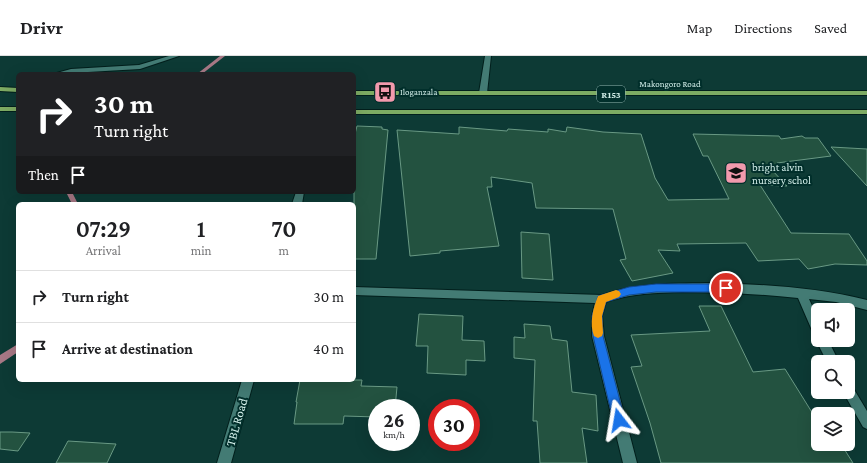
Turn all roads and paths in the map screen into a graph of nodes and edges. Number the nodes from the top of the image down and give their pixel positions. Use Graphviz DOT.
graph roads {
  1 [pos="176,56"];
  2 [pos="488,56"];
  3 [pos="66,72"];
  4 [pos="0,89"];
  5 [pos="16,89"];
  6 [pos="356,93"];
  7 [pos="483,93"];
  8 [pos="867,93"];
  9 [pos="0,109"];
  10 [pos="16,109"];
  11 [pos="356,112"];
  12 [pos="867,112"];
  13 [pos="356,291"];
  14 [pos="801,293"];
  15 [pos="602,299"];
  16 [pos="867,305"];
  17 [pos="811,316"];
  18 [pos="247,382"];
  19 [pos="853,399"];
  20 [pos="867,423"];
  21 [pos="224,463"];
  22 [pos="630,463"];
  1 -- 3 [label="street"];
  2 -- 7 [label="street"];
  4 -- 5 [label="main road"];
  6 -- 7 [label="main road, Makongoro Road / R153"];
  7 -- 8 [label="main road, Makongoro Road / R153"];
  9 -- 10 [label="main road"];
  11 -- 12 [label="main road, R153"];
  13 -- 15 [label="street"];
  14 -- 15 [label="street"];
  14 -- 16 [label="street"];
  14 -- 17 [label="street"];
  15 -- 22 [label="street"];
  18 -- 21 [label="street, TBL Road"];
  19 -- 20 [label="street"];
}
